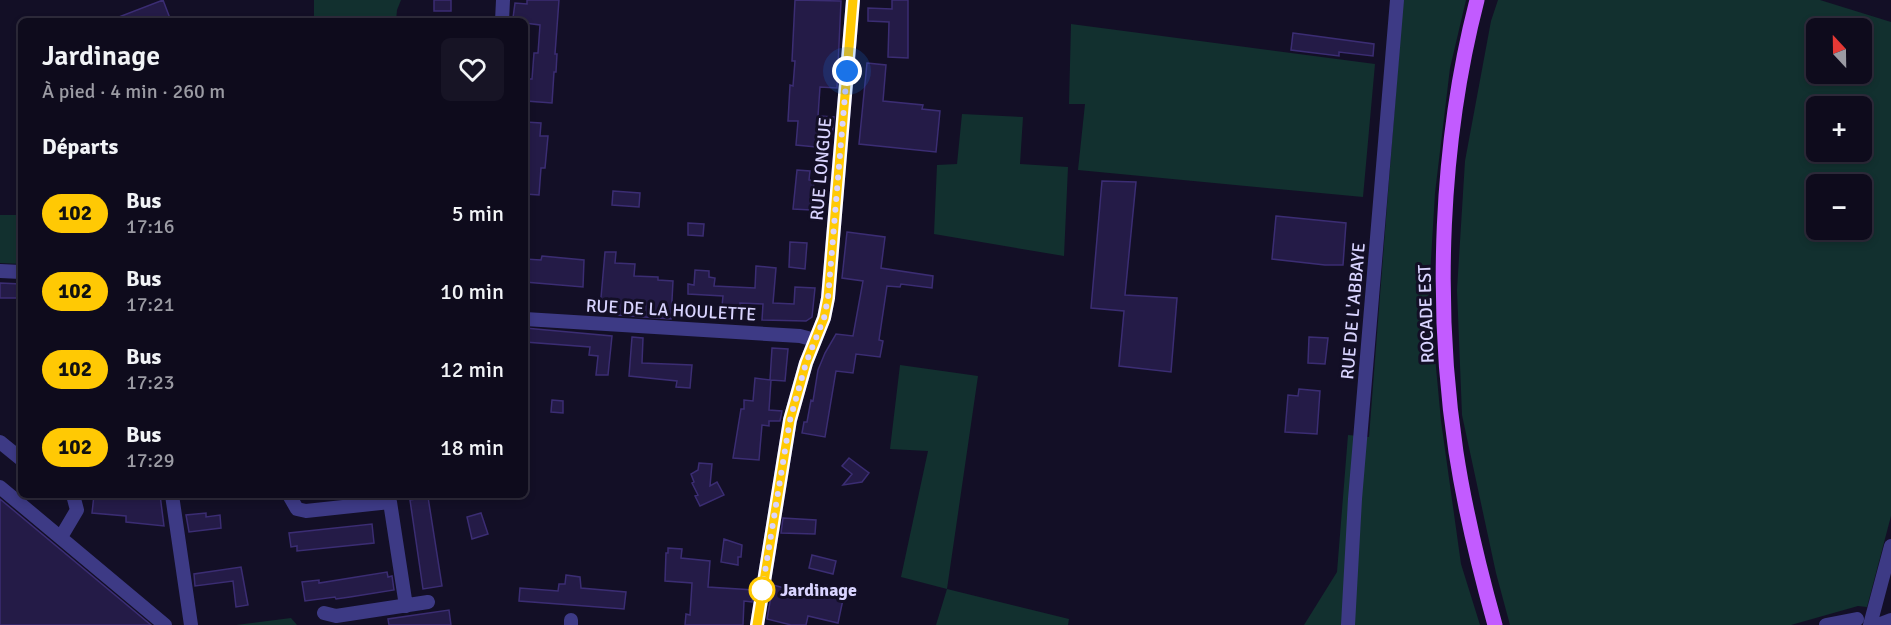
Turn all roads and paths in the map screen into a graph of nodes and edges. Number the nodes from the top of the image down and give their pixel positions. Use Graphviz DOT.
graph roads {
  1 [pos="503,0"];
  2 [pos="853,0"];
  3 [pos="1397,0"];
  4 [pos="1477,0"];
  5 [pos="502,18"];
  6 [pos="0,271"];
  7 [pos="18,272"];
  8 [pos="528,319"];
  9 [pos="815,340"];
  10 [pos="0,442"];
  11 [pos="18,457"];
  12 [pos="0,487"];
  13 [pos="74,498"];
  14 [pos="172,498"];
  15 [pos="290,498"];
  16 [pos="61,537"];
  17 [pos="1891,549"];
  18 [pos="428,602"];
  19 [pos="406,606"];
  20 [pos="324,614"];
  21 [pos="1891,620"];
  22 [pos="1853,622"];
  23 [pos="1873,624"];
  24 [pos="165,625"];
  25 [pos="190,625"];
  26 [pos="757,625"];
  27 [pos="1348,625"];
  28 [pos="1495,625"];
  29 [pos="1826,625"];
  1 -- 5 [label="street"];
  2 -- 9 [label="street, RUE LONGUE"];
  3 -- 27 [label="street, RUE DE L'ABBAYE"];
  4 -- 28 [label="main road, ROCADE EST"];
  6 -- 7 [label="street"];
  8 -- 9 [label="street, RUE DE LA HOULETTE"];
  9 -- 26 [label="street, RUE LONGUE"];
  10 -- 11 [label="street"];
  12 -- 16 [label="street"];
  13 -- 16 [label="street"];
  14 -- 25 [label="street"];
  15 -- 19 [label="street"];
  16 -- 24 [label="street"];
  17 -- 23 [label="street"];
  18 -- 19 [label="street"];
  19 -- 20 [label="street"];
  21 -- 23 [label="street"];
  22 -- 23 [label="street"];
  22 -- 29 [label="street"];
}
